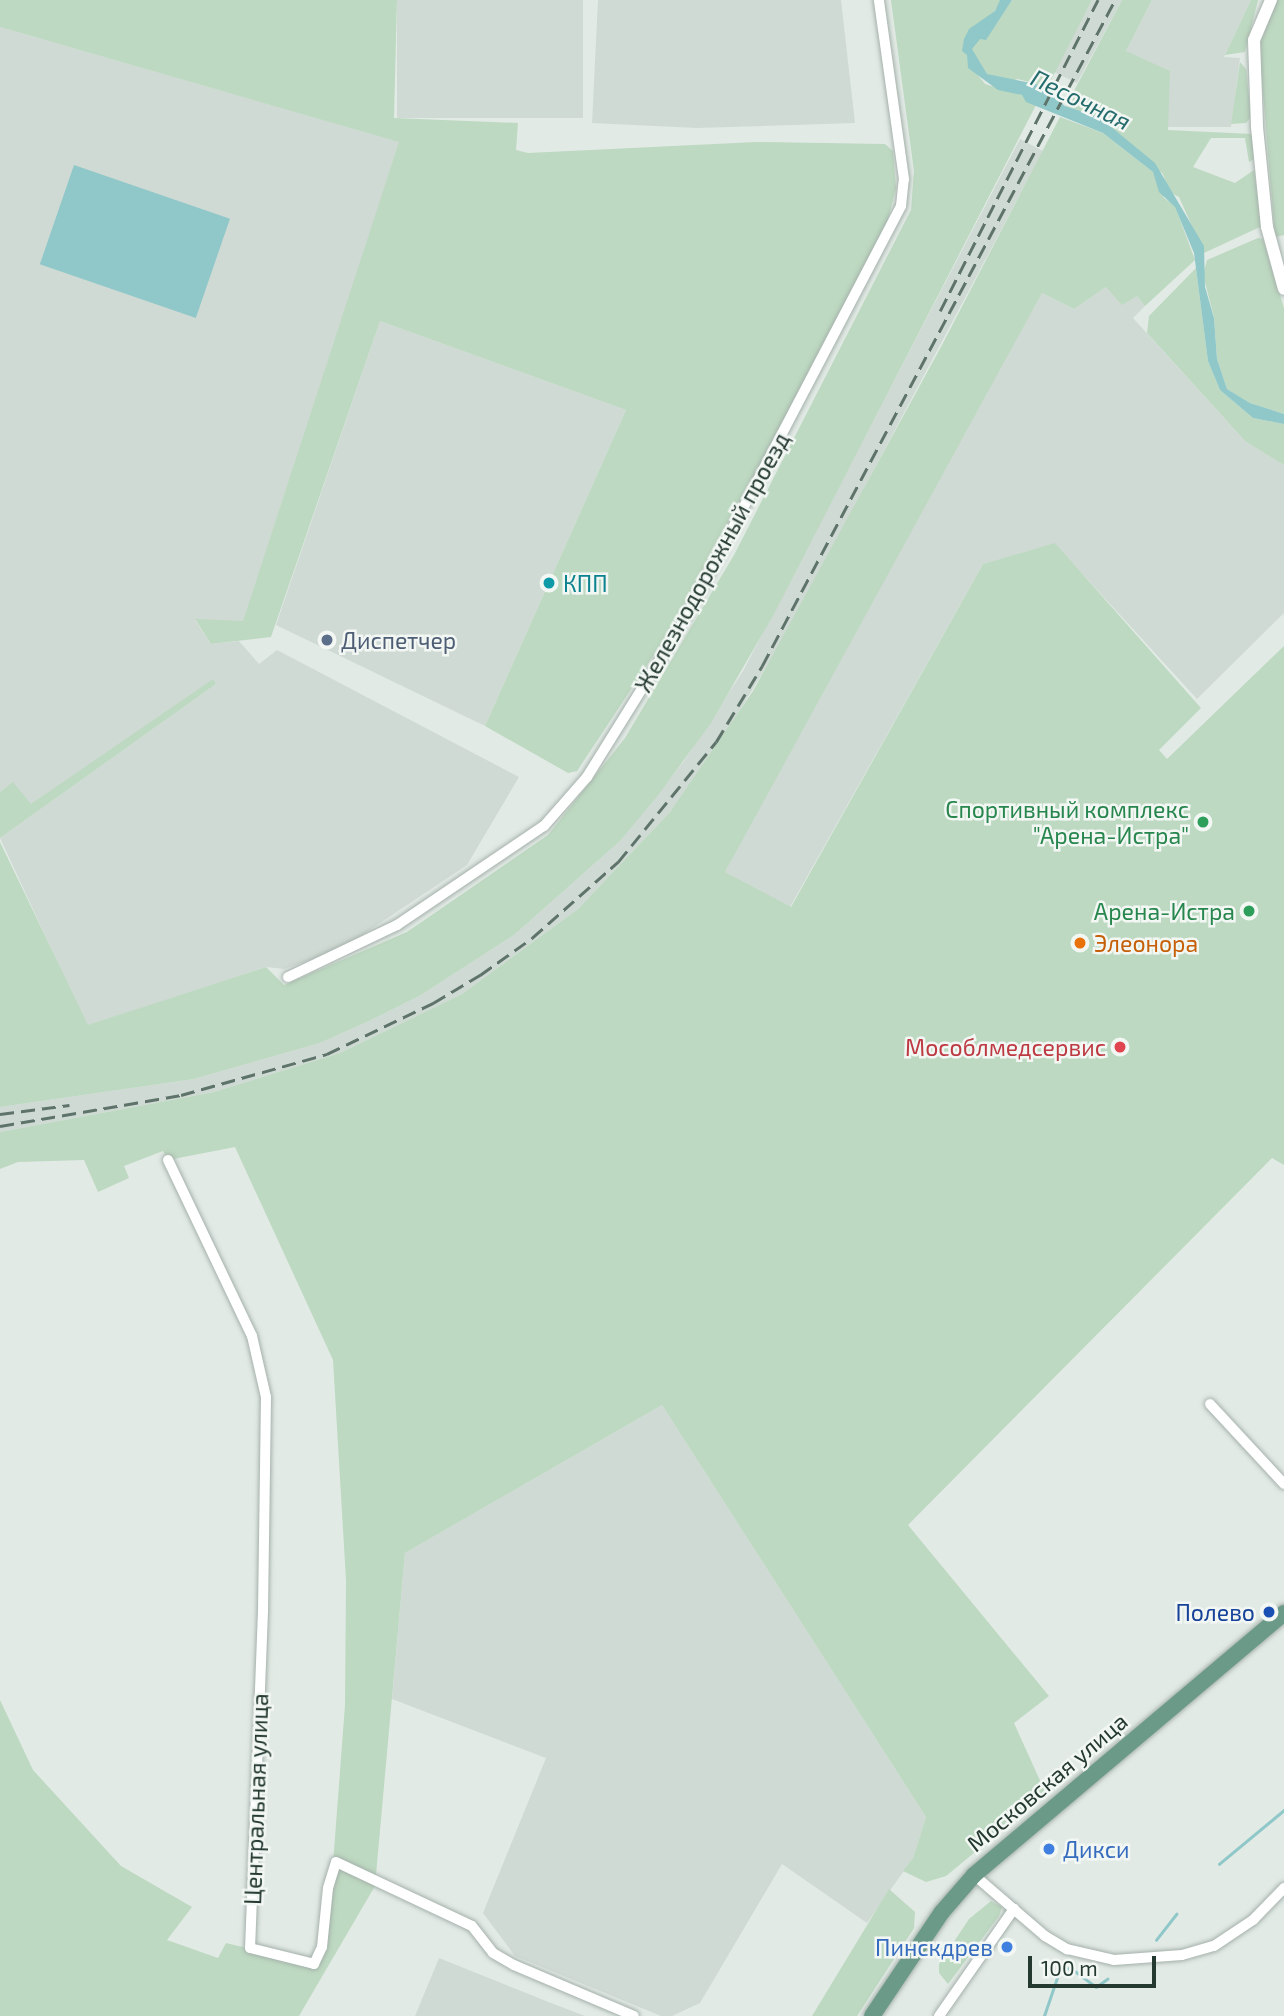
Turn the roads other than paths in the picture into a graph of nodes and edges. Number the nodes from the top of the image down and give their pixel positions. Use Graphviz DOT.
graph roads {
  1 [pos="879,0"];
  2 [pos="1271,0"];
  3 [pos="1284,289"];
  4 [pos="288,976"];
  5 [pos="168,1160"];
  6 [pos="1210,1404"];
  7 [pos="1284,1484"];
  8 [pos="1284,1613"];
  9 [pos="974,1875"];
  10 [pos="1284,1888"];
  11 [pos="1014,1909"];
  12 [pos="634,2016"];
  13 [pos="872,2016"];
  14 [pos="939,2016"];
  1 -- 4 [label="street, Железнодорожный проезд"];
  2 -- 3 [label="street"];
  5 -- 12 [label="street, Центральная улица"];
  6 -- 7 [label="street"];
  8 -- 9 [label="main road, Московская улица"];
  9 -- 11 [label="street"];
  9 -- 13 [label="main road, Московская улица"];
  10 -- 11 [label="street"];
  11 -- 14 [label="street"];
}
